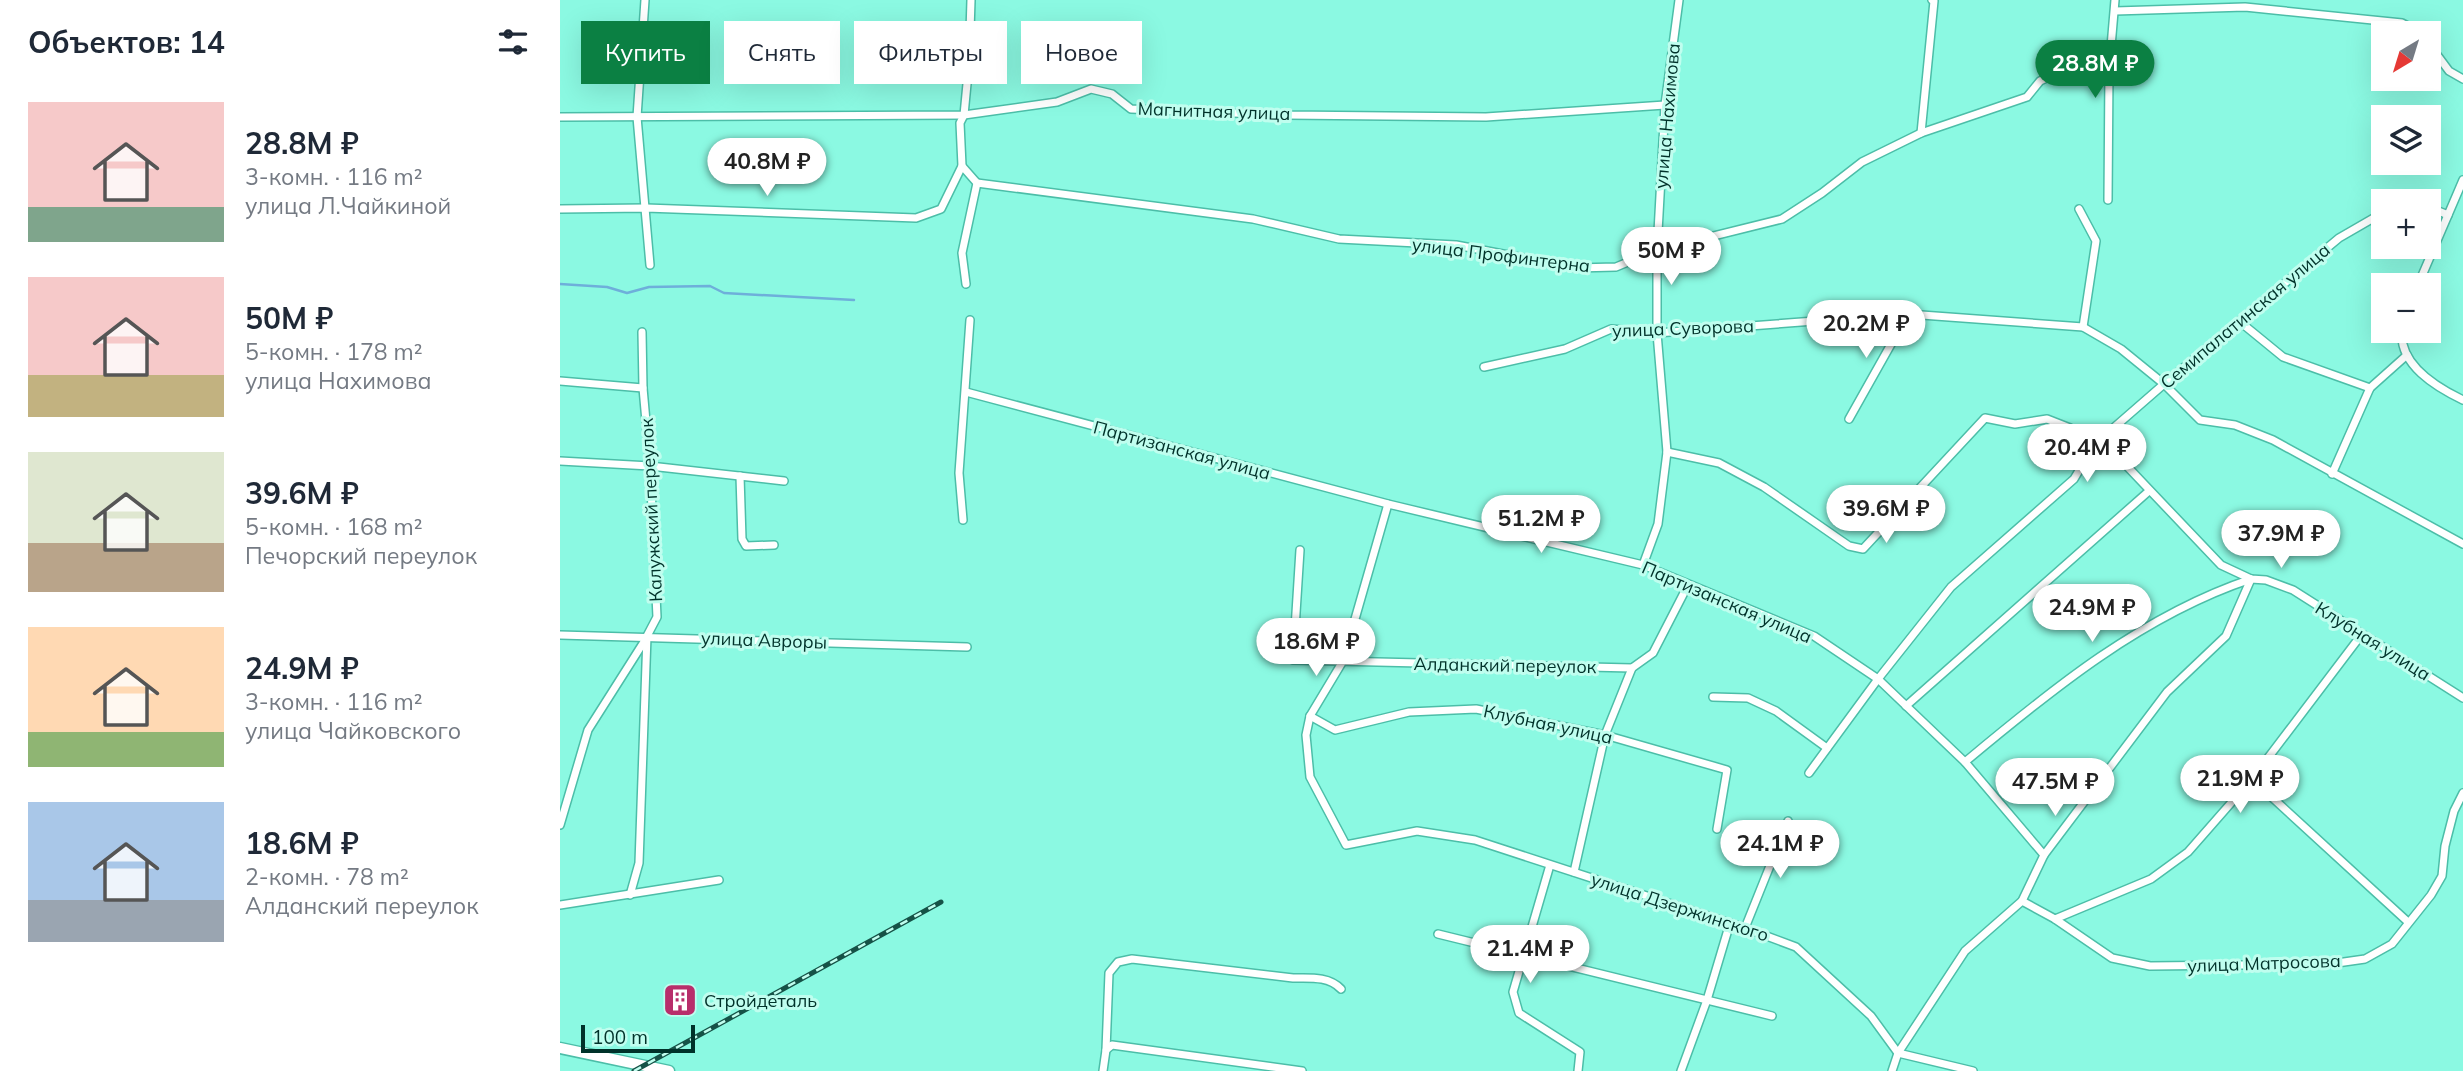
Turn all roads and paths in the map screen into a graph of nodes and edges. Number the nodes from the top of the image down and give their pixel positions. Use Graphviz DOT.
graph roads {
  1 [pos="645,0"];
  2 [pos="971,0"];
  3 [pos="1679,0"];
  4 [pos="1935,0"];
  5 [pos="2115,0"];
  6 [pos="2115,11"];
  7 [pos="2382,21"];
  8 [pos="2441,60"];
  9 [pos="2109,70"];
  10 [pos="2463,79"];
  11 [pos="1665,105"];
  12 [pos="964,115"];
  13 [pos="560,117"];
  14 [pos="637,117"];
  15 [pos="1921,133"];
  16 [pos="962,166"];
  17 [pos="2463,180"];
  18 [pos="977,183"];
  19 [pos="2108,200"];
  20 [pos="646,208"];
  21 [pos="560,209"];
  22 [pos="2079,209"];
  23 [pos="2441,212"];
  24 [pos="2448,215"];
  25 [pos="2371,220"];
  26 [pos="1657,250"];
  27 [pos="650,265"];
  28 [pos="2423,273"];
  29 [pos="967,284"];
  30 [pos="1908,314"];
  31 [pos="970,320"];
  32 [pos="2239,321"];
  33 [pos="2083,327"];
  34 [pos="642,332"];
  35 [pos="1657,333"];
  36 [pos="2402,343"];
  37 [pos="2407,355"];
  38 [pos="1484,367"];
  39 [pos="560,381"];
  40 [pos="2164,384"];
  41 [pos="643,388"];
  42 [pos="2370,388"];
  43 [pos="966,392"];
  44 [pos="2463,400"];
  45 [pos="1849,419"];
  46 [pos="2112,429"];
  47 [pos="2094,445"];
  48 [pos="1667,452"];
  49 [pos="560,461"];
  50 [pos="650,466"];
  51 [pos="2332,474"];
  52 [pos="740,476"];
  53 [pos="783,481"];
  54 [pos="2149,491"];
  55 [pos="1388,504"];
  56 [pos="963,520"];
  57 [pos="2463,544"];
  58 [pos="774,545"];
  59 [pos="1300,550"];
  60 [pos="1643,565"];
  61 [pos="2251,579"];
  62 [pos="1688,584"];
  63 [pos="2362,634"];
  64 [pos="560,635"];
  65 [pos="647,636"];
  66 [pos="967,647"];
  67 [pos="1343,661"];
  68 [pos="1632,668"];
  69 [pos="1878,679"];
  70 [pos="1713,697"];
  71 [pos="2463,698"];
  72 [pos="1906,706"];
  73 [pos="1310,716"];
  74 [pos="1605,735"];
  75 [pos="1828,748"];
  76 [pos="1965,762"];
  77 [pos="1809,773"];
  78 [pos="2252,779"];
  79 [pos="2463,793"];
  80 [pos="1788,821"];
  81 [pos="560,825"];
  82 [pos="1717,829"];
  83 [pos="2044,855"];
  84 [pos="1550,864"];
  85 [pos="1574,872"];
  86 [pos="719,880"];
  87 [pos="630,895"];
  88 [pos="2022,901"];
  89 [pos="560,905"];
  90 [pos="2055,919"];
  91 [pos="2408,922"];
  92 [pos="1730,923"];
  93 [pos="1745,928"];
  94 [pos="1438,934"];
  95 [pos="1524,955"];
  96 [pos="1341,989"];
  97 [pos="1707,1000"];
  98 [pos="1772,1016"];
  99 [pos="560,1048"];
  100 [pos="1106,1050"];
  101 [pos="1898,1053"];
  102 [pos="669,1071"];
  103 [pos="1103,1071"];
  104 [pos="1302,1071"];
  105 [pos="1578,1071"];
  106 [pos="1681,1071"];
  107 [pos="1892,1071"];
  108 [pos="1973,1071"];
  1 -- 14 [label="street"];
  2 -- 12 [label="street"];
  3 -- 11 [label="street, улица Нахимова"];
  4 -- 15 [label="street"];
  5 -- 6 [label="street"];
  6 -- 7 [label="street"];
  6 -- 9 [label="street"];
  8 -- 10 [label="street"];
  9 -- 15 [label="street, улица Профинтерна"];
  9 -- 19 [label="street"];
  11 -- 12 [label="street, Магнитная улица"];
  11 -- 26 [label="street, улица Нахимова"];
  12 -- 14 [label="street, Магнитная улица"];
  12 -- 16 [label="street"];
  13 -- 14 [label="street, Магнитная улица"];
  14 -- 20 [label="street"];
  15 -- 26 [label="street, улица Профинтерна"];
  16 -- 18 [label="street"];
  16 -- 20 [label="street"];
  17 -- 24 [label="street"];
  18 -- 26 [label="street, улица Профинтерна"];
  18 -- 29 [label="street"];
  20 -- 21 [label="street"];
  20 -- 27 [label="street"];
  22 -- 33 [label="street"];
  23 -- 24 [label="street"];
  24 -- 28 [label="street"];
  25 -- 32 [label="street, Семипалатинская улица"];
  26 -- 35 [label="street, улица Нахимова"];
  30 -- 33 [label="street, улица Суворова"];
  30 -- 35 [label="street, улица Суворова"];
  30 -- 45 [label="street"];
  31 -- 43 [label="street"];
  32 -- 40 [label="street, Семипалатинская улица"];
  32 -- 42 [label="street"];
  33 -- 40 [label="street, улица Суворова"];
  34 -- 41 [label="street, Калужский переулок"];
  35 -- 38 [label="street, улица Суворова"];
  35 -- 48 [label="street, улица Нахимова"];
  36 -- 37 [label="street"];
  37 -- 42 [label="street"];
  37 -- 44 [label="street"];
  39 -- 41 [label="street"];
  40 -- 46 [label="street, Семипалатинская улица"];
  40 -- 51 [label="street, улица Суворова"];
  41 -- 50 [label="street, Калужский переулок"];
  42 -- 51 [label="street"];
  43 -- 55 [label="street, Партизанская улица"];
  43 -- 56 [label="street"];
  46 -- 47 [label="street, Семипалатинская улица"];
  46 -- 54 [label="street, Клубная улица"];
  47 -- 48 [label="street"];
  47 -- 69 [label="street, Семипалатинская улица"];
  48 -- 60 [label="street, улица Нахимова"];
  49 -- 50 [label="street"];
  50 -- 52 [label="street"];
  50 -- 65 [label="street, Калужский переулок"];
  51 -- 57 [label="street, улица Суворова"];
  52 -- 53 [label="street"];
  52 -- 58 [label="street"];
  54 -- 61 [label="street, Клубная улица"];
  54 -- 72 [label="street"];
  55 -- 60 [label="street, Партизанская улица"];
  55 -- 67 [label="street"];
  59 -- 67 [label="street, Алданский переулок"];
  60 -- 62 [label="street, Партизанская улица"];
  61 -- 63 [label="street, Клубная улица"];
  61 -- 76 [label="street"];
  61 -- 83 [label="street"];
  62 -- 68 [label="street"];
  62 -- 69 [label="street, Партизанская улица"];
  63 -- 71 [label="street, Клубная улица"];
  63 -- 78 [label="street"];
  64 -- 65 [label="street, улица Авроры"];
  65 -- 66 [label="street, улица Авроры"];
  65 -- 81 [label="street"];
  65 -- 87 [label="street, Калужский переулок"];
  67 -- 68 [label="street, Алданский переулок"];
  67 -- 73 [label="street"];
  68 -- 74 [label="street"];
  69 -- 72 [label="street, Партизанская улица"];
  69 -- 75 [label="street, Семипалатинская улица"];
  70 -- 75 [label="street"];
  72 -- 76 [label="street, Партизанская улица"];
  73 -- 74 [label="street, Клубная улица"];
  73 -- 84 [label="street, улица Дзержинского"];
  74 -- 82 [label="street, Клубная улица"];
  74 -- 85 [label="street"];
  75 -- 77 [label="street, Семипалатинская улица"];
  76 -- 83 [label="street, Партизанская улица"];
  78 -- 90 [label="street"];
  78 -- 91 [label="street"];
  79 -- 91 [label="street, улица Матросова"];
  80 -- 93 [label="street"];
  83 -- 88 [label="street"];
  84 -- 85 [label="street, улица Дзержинского"];
  84 -- 95 [label="street"];
  85 -- 92 [label="street, улица Дзержинского"];
  86 -- 87 [label="street"];
  87 -- 89 [label="street"];
  88 -- 90 [label="street, улица Матросова"];
  88 -- 101 [label="street"];
  90 -- 91 [label="street, улица Матросова"];
  92 -- 93 [label="street, улица Дзержинского"];
  92 -- 97 [label="street"];
  93 -- 101 [label="street, улица Дзержинского"];
  94 -- 95 [label="street"];
  95 -- 97 [label="street"];
  95 -- 105 [label="street"];
  96 -- 100 [label="street"];
  97 -- 98 [label="street"];
  97 -- 106 [label="street"];
  99 -- 102 [label="main road"];
  100 -- 103 [label="street"];
  100 -- 104 [label="street"];
  101 -- 107 [label="street"];
  101 -- 108 [label="street"];
}
